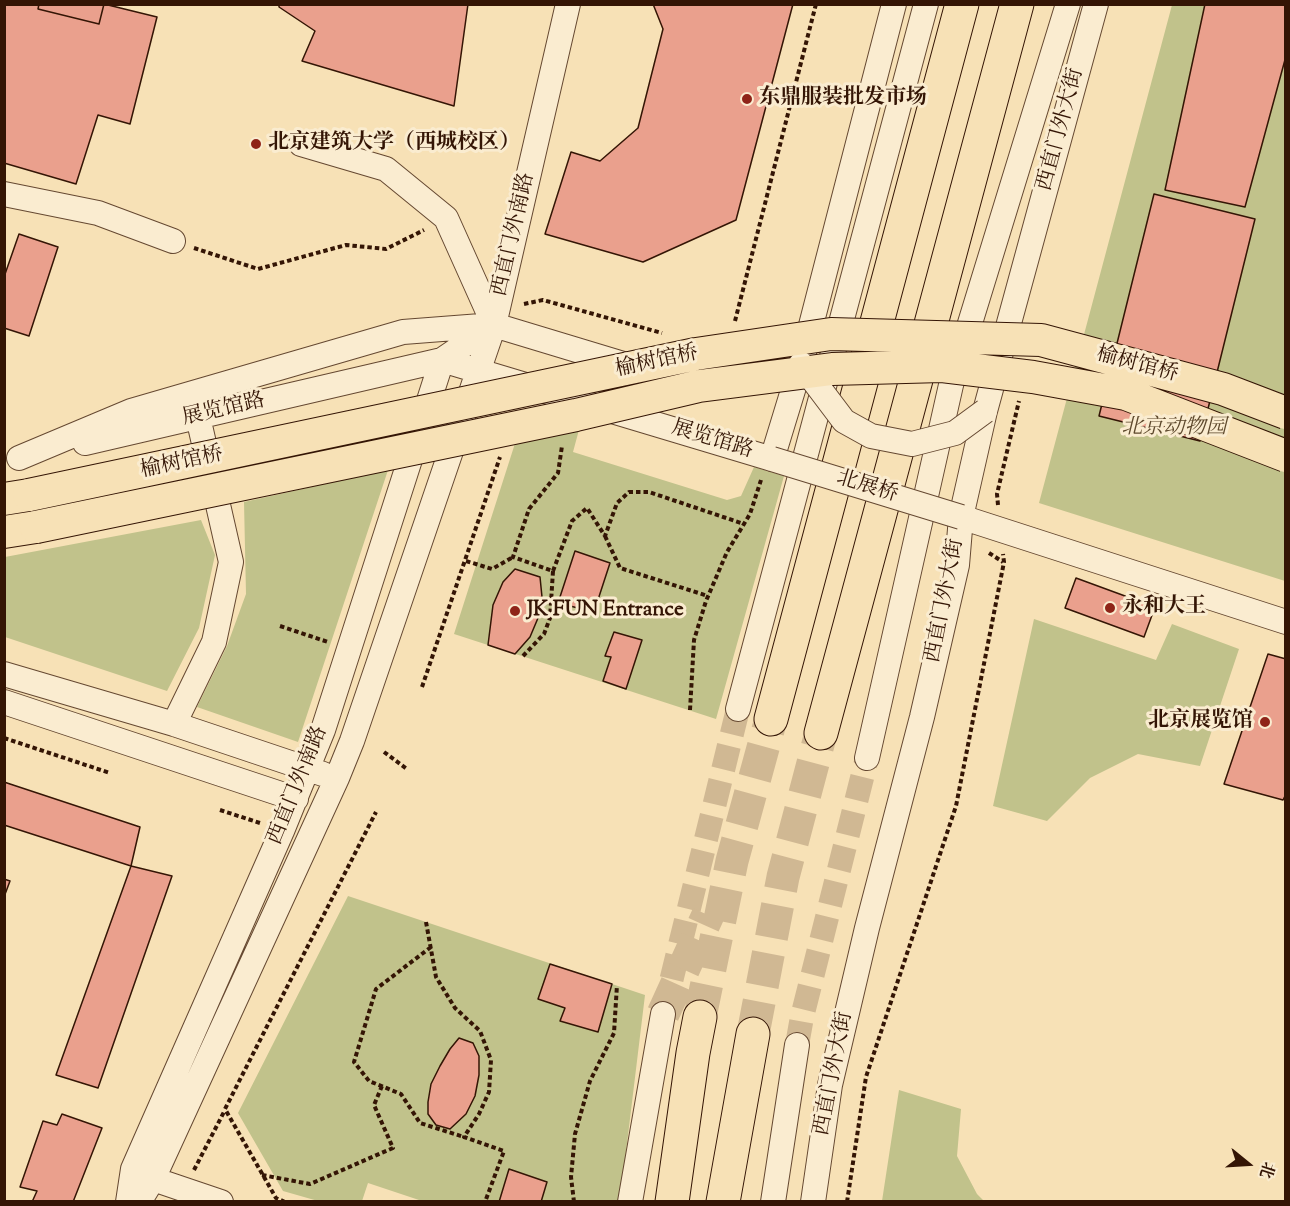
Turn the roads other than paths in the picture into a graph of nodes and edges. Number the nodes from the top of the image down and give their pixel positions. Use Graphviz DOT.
graph roads {
  1 [pos="568,4"];
  2 [pos="894,4"];
  3 [pos="926,4"];
  4 [pos="962,4"];
  5 [pos="1017,4"];
  6 [pos="1068,4"];
  7 [pos="1096,4"];
  8 [pos="301,144"];
  9 [pos="4,194"];
  10 [pos="173,241"];
  11 [pos="494,325"];
  12 [pos="442,360"];
  13 [pos="801,364"];
  14 [pos="479,370"];
  15 [pos="985,411"];
  16 [pos="1286,414"];
  17 [pos="198,417"];
  18 [pos="1286,456"];
  19 [pos="12,459"];
  20 [pos="769,465"];
  21 [pos="17,497"];
  22 [pos="961,517"];
  23 [pos="4,532"];
  24 [pos="1286,622"];
  25 [pos="4,674"];
  26 [pos="4,702"];
  27 [pos="738,709"];
  28 [pos="771,719"];
  29 [pos="174,724"];
  30 [pos="821,733"];
  31 [pos="867,758"];
  32 [pos="308,769"];
  33 [pos="337,778"];
  34 [pos="296,799"];
  35 [pos="663,1014"];
  36 [pos="700,1017"];
  37 [pos="753,1034"];
  38 [pos="797,1045"];
  39 [pos="737,1119"];
  40 [pos="143,1174"];
  41 [pos="128,1202"];
  42 [pos="139,1202"];
  43 [pos="221,1202"];
  44 [pos="630,1202"];
  45 [pos="672,1202"];
  46 [pos="723,1202"];
  47 [pos="739,1202"];
  48 [pos="773,1202"];
  49 [pos="813,1202"];
  1 -- 11 [label="street, 西直门外南路"];
  2 -- 13 [label="street"];
  3 -- 27 [label="street"];
  4 -- 28 [label="highway"];
  5 -- 30 [label="highway"];
  6 -- 31 [label="street, 西直门外大街"];
  7 -- 15 [label="street, 西直门外大街"];
  8 -- 11 [label="street"];
  9 -- 10 [label="street"];
  11 -- 12 [label="street"];
  11 -- 13 [label="street"];
  11 -- 14 [label="street, 西直门外南路"];
  11 -- 19 [label="street"];
  12 -- 14 [label="street, 展览馆路"];
  12 -- 17 [label="street, 展览馆路"];
  12 -- 32 [label="street, 西直门外南路"];
  13 -- 15 [label="street, bridge"];
  13 -- 20 [label="street"];
  14 -- 20 [label="street, 展览馆路"];
  14 -- 33 [label="street, 西直门外南路"];
  15 -- 22 [label="street, 西直门外大街"];
  16 -- 21 [label="main road, 榆树馆桥, bridge"];
  17 -- 19 [label="street, 展览馆路"];
  17 -- 29 [label="street"];
  18 -- 23 [label="main road, 榆树馆桥, bridge"];
  20 -- 22 [label="street, 北展桥, bridge"];
  22 -- 24 [label="street, 北展桥"];
  22 -- 49 [label="street, 西直门外大街"];
  25 -- 29 [label="street"];
  26 -- 34 [label="street"];
  29 -- 32 [label="street"];
  32 -- 33 [label="street"];
  32 -- 34 [label="street, 西直门外南路"];
  33 -- 40 [label="street, 西直门外南路"];
  34 -- 40 [label="street, 西直门外南路"];
  35 -- 44 [label="street"];
  36 -- 45 [label="highway"];
  37 -- 39 [label="highway"];
  38 -- 48 [label="street, 西直门外大街"];
  39 -- 46 [label="highway"];
  39 -- 47 [label="highway"];
  40 -- 41 [label="street, 西直门外南路"];
  40 -- 42 [label="street"];
  40 -- 43 [label="street"];
}
